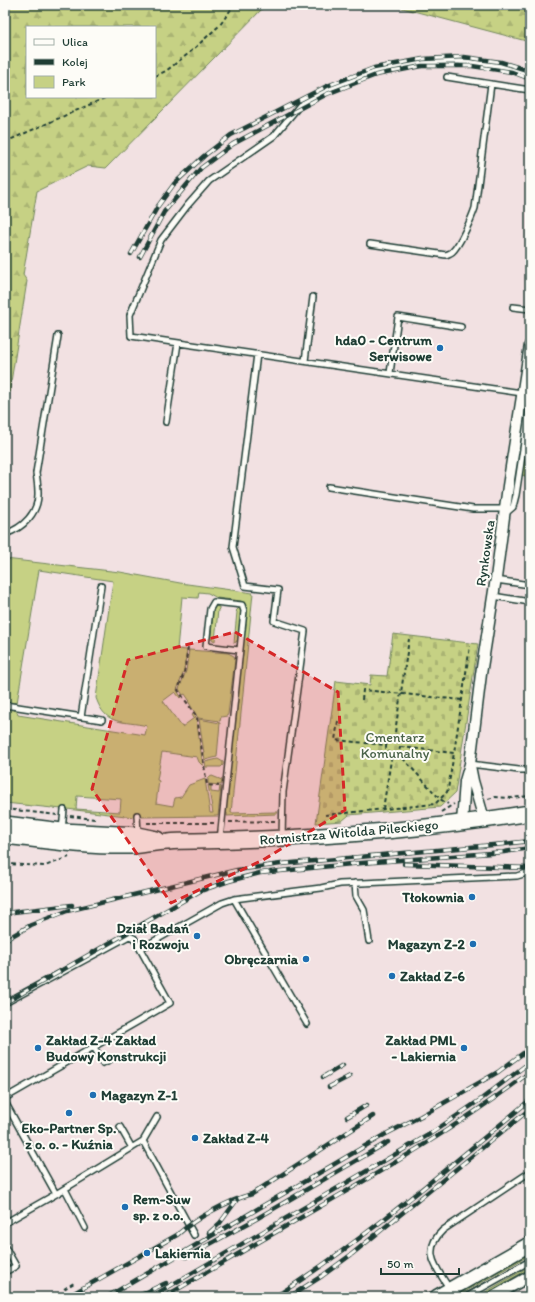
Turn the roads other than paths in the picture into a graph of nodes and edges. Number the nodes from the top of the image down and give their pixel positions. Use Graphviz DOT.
graph roads {
  1 [pos="530,75"];
  2 [pos="447,77"];
  3 [pos="491,84"];
  4 [pos="530,90"];
  5 [pos="370,244"];
  6 [pos="313,297"];
  7 [pos="513,307"];
  8 [pos="530,309"];
  9 [pos="461,326"];
  10 [pos="58,336"];
  11 [pos="178,343"];
  12 [pos="530,345"];
  13 [pos="257,354"];
  14 [pos="305,360"];
  15 [pos="390,373"];
  16 [pos="522,393"];
  17 [pos="530,403"];
  18 [pos="529,412"];
  19 [pos="166,422"];
  20 [pos="329,487"];
  21 [pos="505,512"];
  22 [pos="5,534"];
  23 [pos="496,580"];
  24 [pos="530,585"];
  25 [pos="101,586"];
  26 [pos="493,596"];
  27 [pos="530,602"];
  28 [pos="239,650"];
  29 [pos="5,705"];
  30 [pos="81,717"];
  31 [pos="102,720"];
  32 [pos="470,764"];
  33 [pos="530,770"];
  34 [pos="64,813"];
  35 [pos="530,813"];
  36 [pos="137,815"];
  37 [pos="484,819"];
  38 [pos="462,823"];
  39 [pos="5,824"];
  40 [pos="137,829"];
  41 [pos="62,831"];
  42 [pos="5,836"];
  43 [pos="282,839"];
  44 [pos="220,841"];
  45 [pos="168,842"];
  46 [pos="530,872"];
  47 [pos="355,883"];
  48 [pos="234,899"];
  49 [pos="369,941"];
  50 [pos="140,949"];
  51 [pos="5,1004"];
  52 [pos="307,1024"];
  53 [pos="94,1047"];
  54 [pos="111,1059"];
  55 [pos="5,1098"];
  56 [pos="5,1102"];
  57 [pos="157,1117"];
  58 [pos="120,1127"];
  59 [pos="144,1141"];
  60 [pos="132,1148"];
  61 [pos="530,1172"];
  62 [pos="65,1189"];
  63 [pos="56,1194"];
  64 [pos="5,1224"];
  65 [pos="85,1228"];
  66 [pos="194,1235"];
  67 [pos="530,1244"];
  68 [pos="5,1248"];
  69 [pos="530,1260"];
  70 [pos="5,1272"];
  71 [pos="530,1276"];
  72 [pos="450,1290"];
  73 [pos="437,1297"];
  74 [pos="466,1297"];
  75 [pos="493,1297"];
  1 -- 11 [label="lane"];
  2 -- 3 [label="lane"];
  3 -- 4 [label="lane"];
  3 -- 5 [label="lane"];
  6 -- 14 [label="lane"];
  7 -- 8 [label="lane"];
  9 -- 15 [label="lane"];
  10 -- 22 [label="lane"];
  11 -- 13 [label="lane"];
  11 -- 19 [label="lane"];
  12 -- 16 [label="street, Rynkowska"];
  13 -- 14 [label="lane"];
  13 -- 43 [label="lane"];
  14 -- 15 [label="lane"];
  15 -- 16 [label="lane"];
  16 -- 21 [label="street, Rynkowska"];
  17 -- 18 [label="lane"];
  18 -- 21 [label="lane"];
  20 -- 21 [label="lane"];
  21 -- 23 [label="street, Rynkowska"];
  23 -- 24 [label="lane"];
  23 -- 26 [label="street, Rynkowska"];
  25 -- 30 [label="lane"];
  26 -- 27 [label="lane"];
  26 -- 32 [label="street, Rynkowska"];
  28 -- 28 [label="lane"];
  28 -- 44 [label="lane"];
  29 -- 30 [label="lane"];
  30 -- 31 [label="lane"];
  32 -- 33 [label="lane"];
  32 -- 37 [label="street, Rynkowska"];
  32 -- 38 [label="street, Rynkowska"];
  34 -- 41 [label="lane"];
  35 -- 37 [label="main road, Rotmistrza Witolda Pileckiego"];
  36 -- 40 [label="lane"];
  37 -- 38 [label="main road, Rotmistrza Witolda Pileckiego"];
  38 -- 43 [label="main road, Rotmistrza Witolda Pileckiego"];
  39 -- 41 [label="main road, Rotmistrza Witolda Pileckiego"];
  40 -- 41 [label="main road, Rotmistrza Witolda Pileckiego"];
  40 -- 45 [label="main road, Rotmistrza Witolda Pileckiego"];
  42 -- 45 [label="main road, Rotmistrza Witolda Pileckiego"];
  43 -- 44 [label="main road, Rotmistrza Witolda Pileckiego"];
  44 -- 45 [label="main road, Rotmistrza Witolda Pileckiego"];
  46 -- 47 [label="lane"];
  47 -- 48 [label="lane"];
  47 -- 49 [label="lane"];
  48 -- 50 [label="lane"];
  48 -- 52 [label="lane"];
  50 -- 51 [label="lane"];
  50 -- 53 [label="lane"];
  53 -- 54 [label="lane"];
  53 -- 55 [label="lane"];
  56 -- 63 [label="lane"];
  57 -- 59 [label="lane"];
  58 -- 60 [label="lane"];
  59 -- 60 [label="lane"];
  59 -- 66 [label="lane"];
  60 -- 62 [label="lane"];
  61 -- 72 [label="lane"];
  62 -- 63 [label="lane"];
  62 -- 65 [label="lane"];
  63 -- 64 [label="lane"];
  67 -- 72 [label="street"];
  68 -- 70 [label="lane"];
  69 -- 74 [label="lane"];
  71 -- 75 [label="street"];
  72 -- 73 [label="street"];
}
